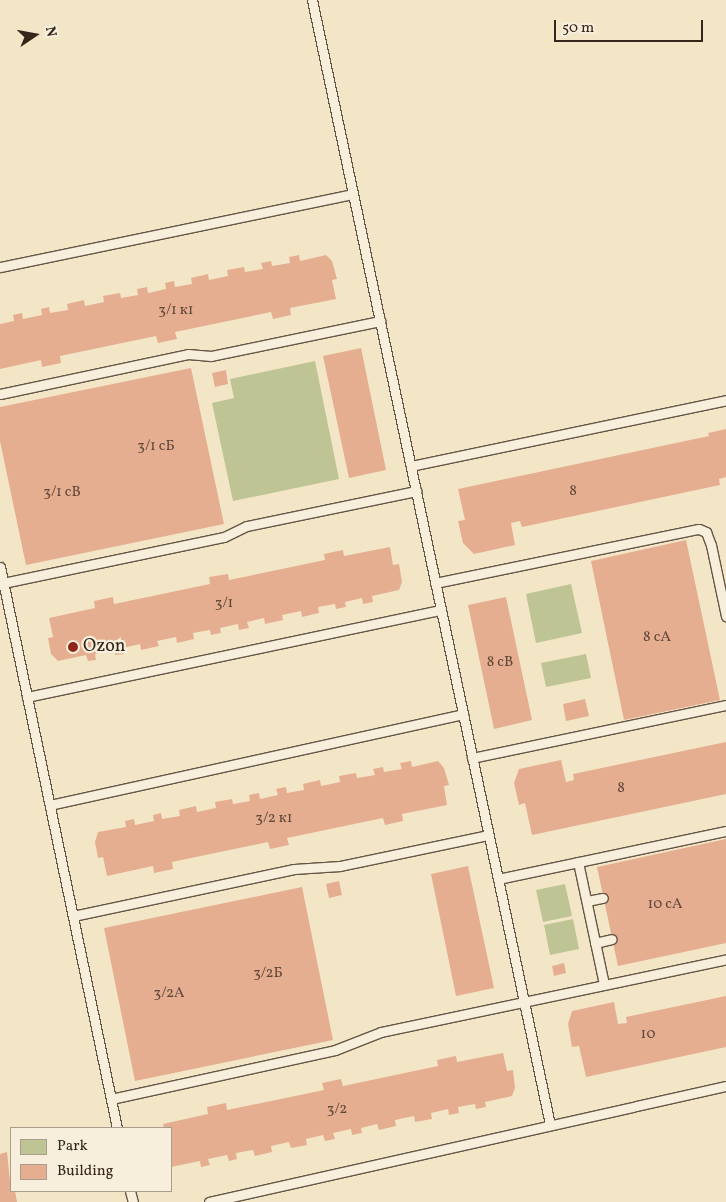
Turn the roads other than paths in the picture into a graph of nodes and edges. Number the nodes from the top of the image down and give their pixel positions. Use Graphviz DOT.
graph roads {
  1 [pos="312,0"];
  2 [pos="353,194"];
  3 [pos="0,267"];
  4 [pos="380,321"];
  5 [pos="0,394"];
  6 [pos="726,400"];
  7 [pos="411,466"];
  8 [pos="416,491"];
  9 [pos="0,568"];
  10 [pos="3,583"];
  11 [pos="435,583"];
  12 [pos="441,610"];
  13 [pos="726,616"];
  14 [pos="27,697"];
  15 [pos="726,705"];
  16 [pos="463,714"];
  17 [pos="472,758"];
  18 [pos="50,805"];
  19 [pos="726,831"];
  20 [pos="488,835"];
  21 [pos="578,862"];
  22 [pos="498,879"];
  23 [pos="603,898"];
  24 [pos="587,901"];
  25 [pos="73,916"];
  26 [pos="612,939"];
  27 [pos="595,943"];
  28 [pos="726,958"];
  29 [pos="604,984"];
  30 [pos="523,1001"];
  31 [pos="726,1086"];
  32 [pos="111,1099"];
  33 [pos="550,1126"];
  34 [pos="117,1127"];
  35 [pos="209,1202"];
  1 -- 2 [label="lane"];
  2 -- 3 [label="lane"];
  2 -- 4 [label="lane"];
  4 -- 5 [label="lane"];
  4 -- 7 [label="lane"];
  6 -- 7 [label="lane"];
  7 -- 8 [label="lane"];
  8 -- 10 [label="lane"];
  8 -- 11 [label="lane"];
  9 -- 10 [label="lane"];
  10 -- 14 [label="lane"];
  11 -- 12 [label="lane"];
  11 -- 13 [label="lane"];
  12 -- 14 [label="lane"];
  12 -- 16 [label="lane"];
  14 -- 18 [label="lane"];
  15 -- 17 [label="lane"];
  16 -- 17 [label="lane"];
  16 -- 18 [label="lane"];
  17 -- 20 [label="lane"];
  18 -- 25 [label="lane"];
  19 -- 21 [label="lane"];
  20 -- 22 [label="lane"];
  20 -- 25 [label="lane"];
  21 -- 22 [label="lane"];
  21 -- 24 [label="lane"];
  22 -- 30 [label="lane"];
  23 -- 24 [label="lane"];
  24 -- 27 [label="lane"];
  25 -- 32 [label="lane"];
  26 -- 27 [label="lane"];
  27 -- 29 [label="lane"];
  28 -- 29 [label="lane"];
  29 -- 30 [label="lane"];
  30 -- 32 [label="lane"];
  30 -- 33 [label="lane"];
  31 -- 33 [label="lane"];
  32 -- 34 [label="lane"];
  33 -- 35 [label="lane"];
}
